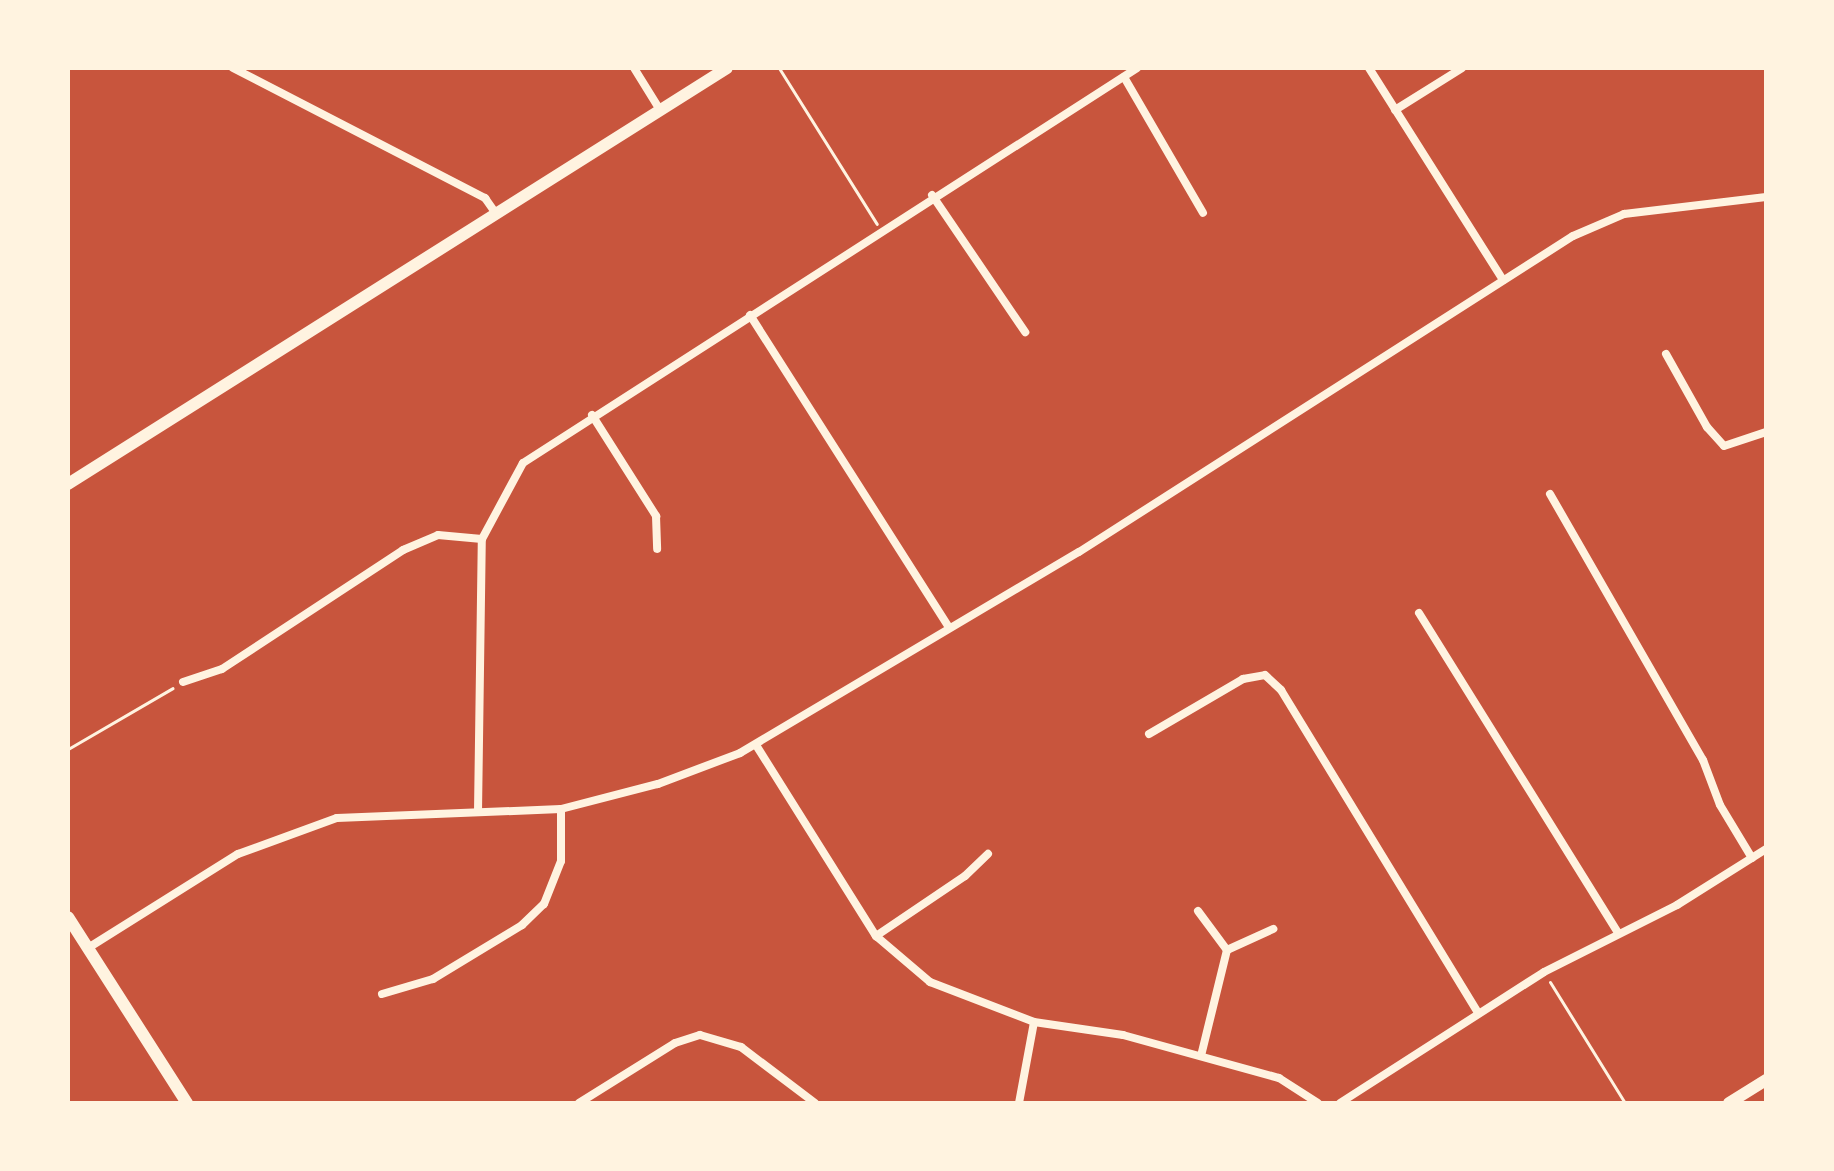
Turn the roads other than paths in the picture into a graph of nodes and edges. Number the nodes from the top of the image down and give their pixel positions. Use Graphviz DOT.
graph roads {
  1 [pos="233,68"];
  2 [pos="634,68"];
  3 [pos="727,68"];
  4 [pos="1137,68"];
  5 [pos="1369,68"];
  6 [pos="1462,68"];
  7 [pos="1124,77"];
  8 [pos="660,110"];
  9 [pos="1395,110"];
  10 [pos="932,195"];
  11 [pos="1766,197"];
  12 [pos="1203,213"];
  13 [pos="496,214"];
  14 [pos="1503,280"];
  15 [pos="750,315"];
  16 [pos="1025,332"];
  17 [pos="1666,354"];
  18 [pos="592,415"];
  19 [pos="1766,432"];
  20 [pos="68,484"];
  21 [pos="1550,494"];
  22 [pos="482,539"];
  23 [pos="657,549"];
  24 [pos="1419,613"];
  25 [pos="949,627"];
  26 [pos="183,682"];
  27 [pos="1149,734"];
  28 [pos="756,745"];
  29 [pos="561,809"];
  30 [pos="478,812"];
  31 [pos="1766,849"];
  32 [pos="988,854"];
  33 [pos="1752,858"];
  34 [pos="1198,911"];
  35 [pos="68,917"];
  36 [pos="1273,929"];
  37 [pos="1618,933"];
  38 [pos="876,936"];
  39 [pos="88,948"];
  40 [pos="1227,950"];
  41 [pos="382,994"];
  42 [pos="1478,1013"];
  43 [pos="1034,1022"];
  44 [pos="1201,1056"];
  45 [pos="1766,1080"];
  46 [pos="187,1103"];
  47 [pos="579,1103"];
  48 [pos="815,1103"];
  49 [pos="1019,1103"];
  50 [pos="1318,1103"];
  51 [pos="1340,1103"];
  52 [pos="1729,1103"];
  1 -- 13 [label="street"];
  2 -- 8 [label="street"];
  3 -- 8 [label="street"];
  4 -- 7 [label="street"];
  5 -- 9 [label="street"];
  6 -- 9 [label="street"];
  7 -- 10 [label="street"];
  7 -- 12 [label="street"];
  8 -- 13 [label="street"];
  9 -- 14 [label="street"];
  10 -- 15 [label="street"];
  10 -- 16 [label="street"];
  11 -- 14 [label="street"];
  13 -- 20 [label="street"];
  14 -- 25 [label="street"];
  15 -- 18 [label="street"];
  15 -- 25 [label="street"];
  17 -- 19 [label="street"];
  18 -- 22 [label="street"];
  18 -- 23 [label="street"];
  21 -- 33 [label="street"];
  22 -- 26 [label="street"];
  22 -- 30 [label="street"];
  24 -- 37 [label="street"];
  25 -- 28 [label="street"];
  27 -- 42 [label="street"];
  28 -- 29 [label="street"];
  28 -- 38 [label="street"];
  29 -- 30 [label="street"];
  29 -- 41 [label="street"];
  30 -- 39 [label="street"];
  31 -- 33 [label="street"];
  32 -- 38 [label="street"];
  33 -- 37 [label="street"];
  34 -- 40 [label="street"];
  35 -- 39 [label="street"];
  36 -- 40 [label="street"];
  37 -- 42 [label="street"];
  38 -- 43 [label="street"];
  39 -- 46 [label="street"];
  40 -- 44 [label="street"];
  42 -- 51 [label="street"];
  43 -- 44 [label="street"];
  43 -- 49 [label="street"];
  44 -- 50 [label="street"];
  45 -- 52 [label="street"];
  47 -- 48 [label="street"];
}
